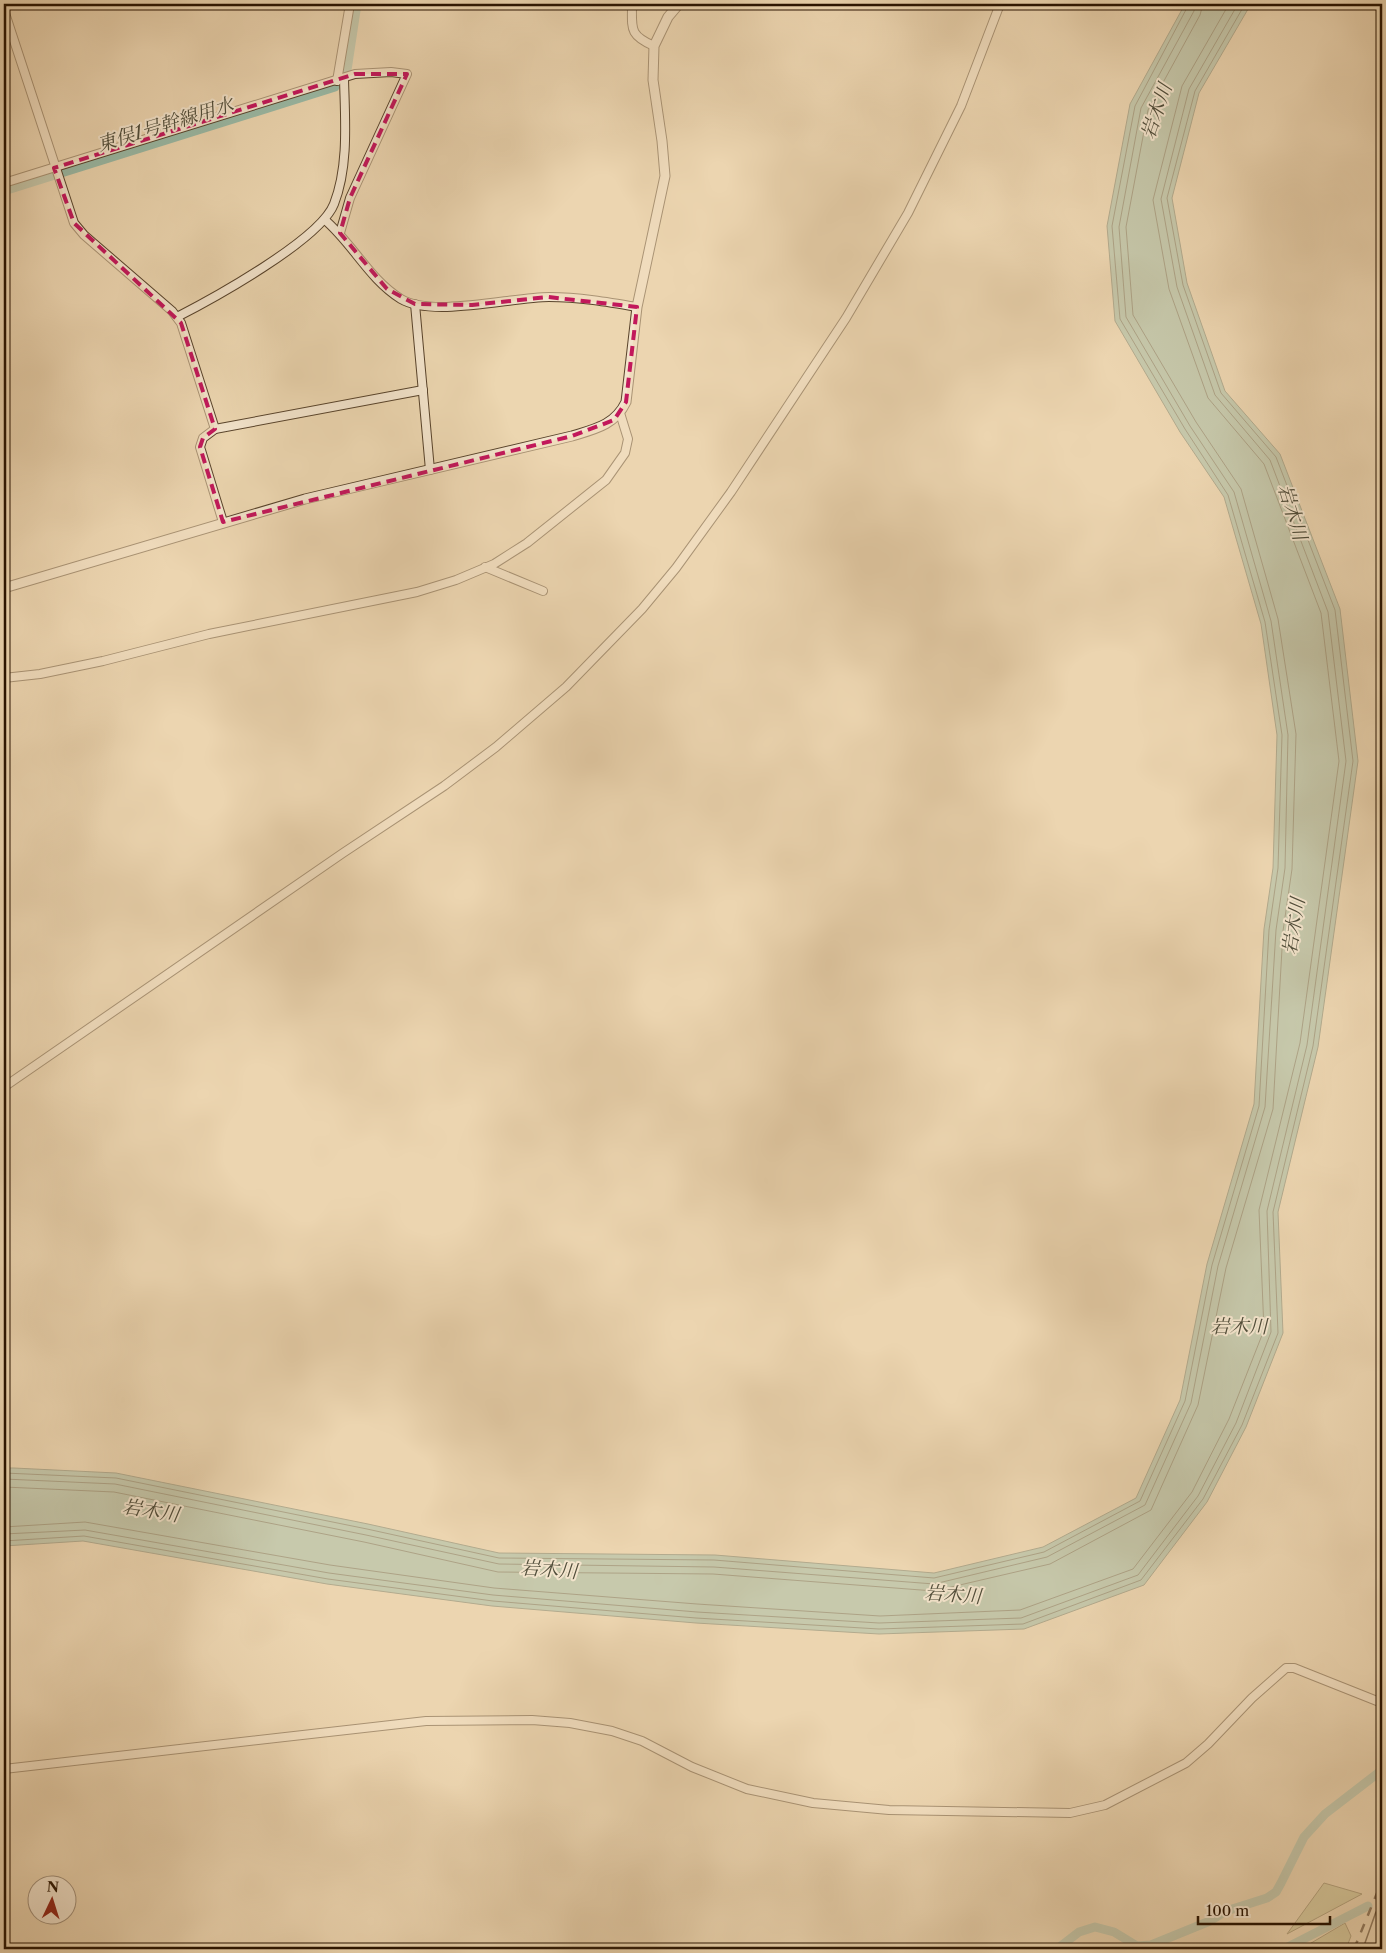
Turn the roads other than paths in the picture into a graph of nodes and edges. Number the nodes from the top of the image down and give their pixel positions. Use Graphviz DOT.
graph roads {
  1 [pos="350,4"];
  2 [pos="632,4"];
  3 [pos="679,4"];
  4 [pos="1000,4"];
  5 [pos="4,10"];
  6 [pos="654,46"];
  7 [pos="341,80"];
  8 [pos="56,172"];
  9 [pos="4,183"];
  10 [pos="325,220"];
  11 [pos="340,233"];
  12 [pos="414,304"];
  13 [pos="637,307"];
  14 [pos="177,318"];
  15 [pos="423,390"];
  16 [pos="620,414"];
  17 [pos="216,429"];
  18 [pos="430,470"];
  19 [pos="223,522"];
  20 [pos="485,568"];
  21 [pos="4,588"];
  22 [pos="543,591"];
  23 [pos="4,678"];
  24 [pos="4,1087"];
  25 [pos="1382,1703"];
  26 [pos="4,1770"];
  27 [pos="1382,1915"];
  28 [pos="1370,1949"];
  1 -- 7 [label="street"];
  2 -- 6 [label="street"];
  3 -- 6 [label="street"];
  4 -- 24 [label="street"];
  5 -- 8 [label="street"];
  6 -- 13 [label="street"];
  7 -- 8 [label="street"];
  7 -- 10 [label="street"];
  7 -- 11 [label="street"];
  8 -- 9 [label="street"];
  8 -- 14 [label="street"];
  10 -- 11 [label="street"];
  10 -- 14 [label="street"];
  11 -- 12 [label="street"];
  12 -- 13 [label="street"];
  12 -- 15 [label="street"];
  13 -- 16 [label="street"];
  14 -- 17 [label="street"];
  15 -- 17 [label="street"];
  15 -- 18 [label="street"];
  16 -- 18 [label="street"];
  16 -- 20 [label="street"];
  17 -- 19 [label="street"];
  18 -- 19 [label="street"];
  19 -- 21 [label="street"];
  20 -- 22 [label="street"];
  20 -- 23 [label="street"];
  25 -- 26 [label="street"];
  27 -- 28 [label="highway"];
}
